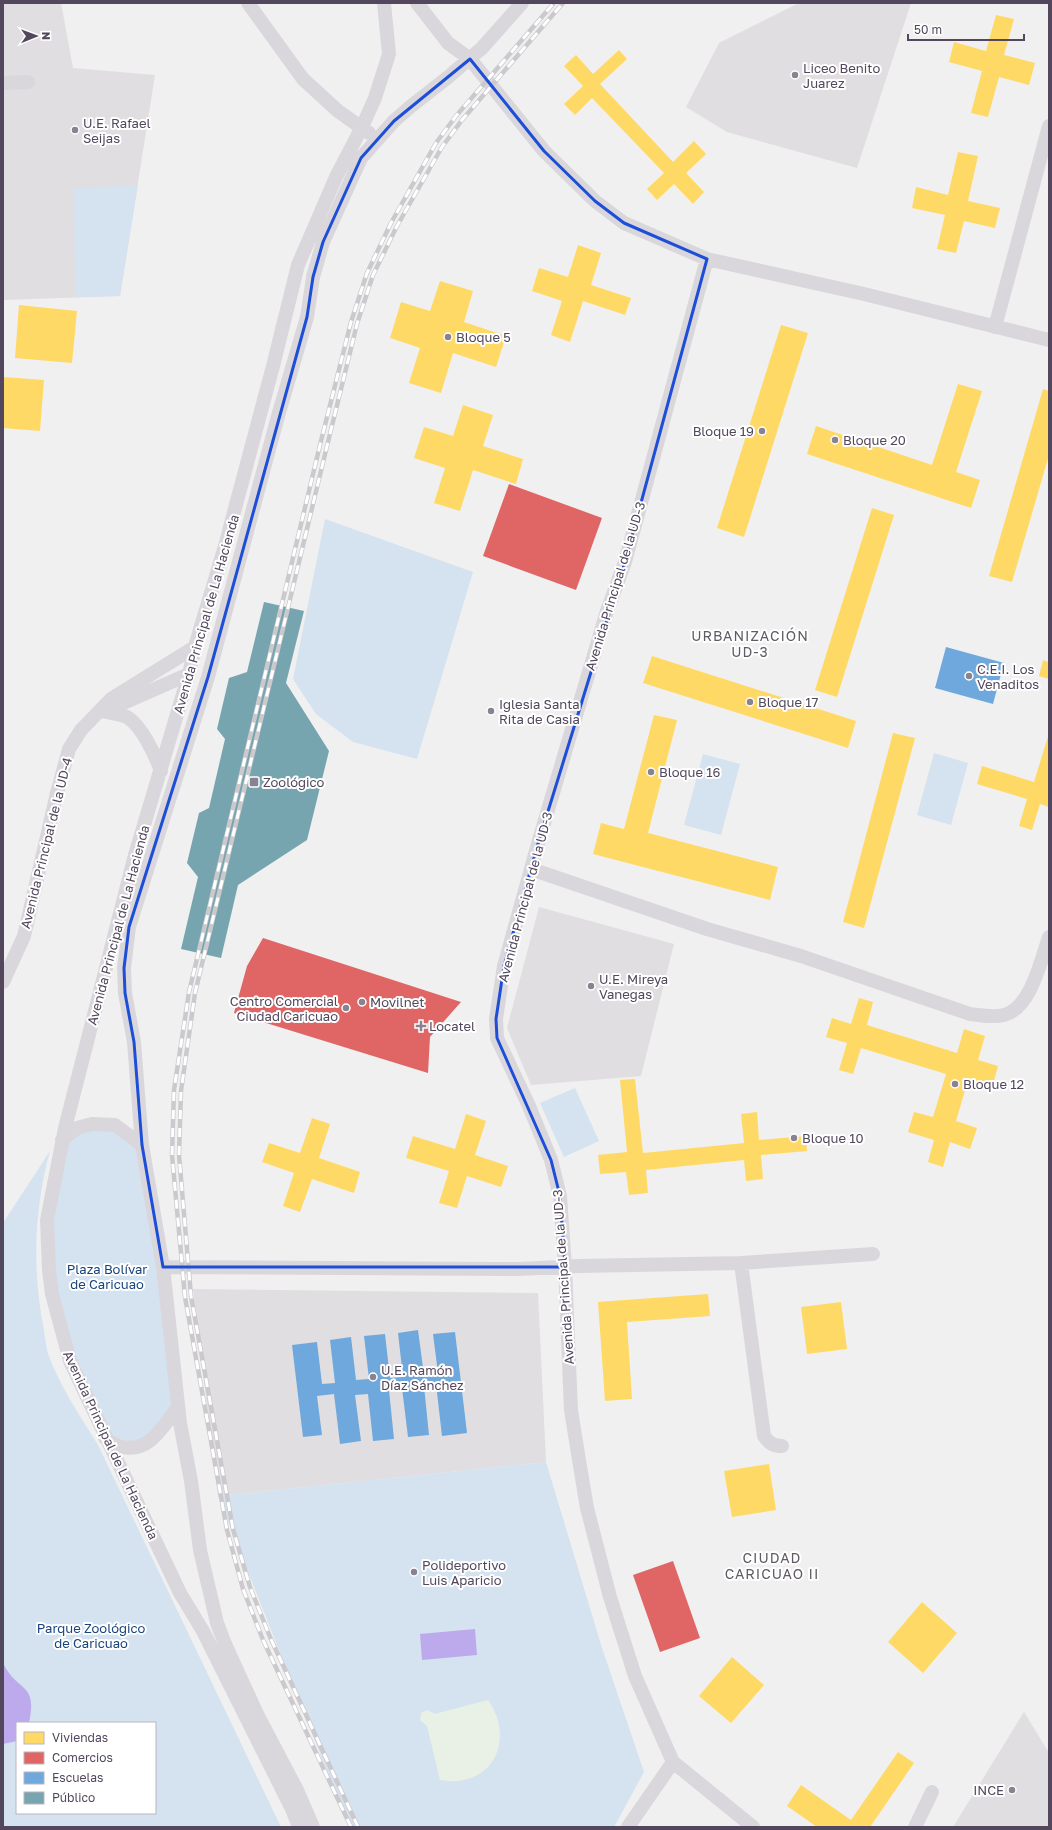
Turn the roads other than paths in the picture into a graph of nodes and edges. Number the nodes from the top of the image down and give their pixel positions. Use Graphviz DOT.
graph roads {
  1 [pos="248,3"];
  2 [pos="384,3"];
  3 [pos="418,3"];
  4 [pos="522,3"];
  5 [pos="470,59"];
  6 [pos="28,82"];
  7 [pos="3,83"];
  8 [pos="1049,126"];
  9 [pos="362,127"];
  10 [pos="378,139"];
  11 [pos="707,259"];
  12 [pos="995,327"];
  13 [pos="1049,340"];
  14 [pos="195,647"];
  15 [pos="215,650"];
  16 [pos="189,674"];
  17 [pos="208,677"];
  18 [pos="100,711"];
  19 [pos="161,771"];
  20 [pos="531,869"];
  21 [pos="1049,937"];
  22 [pos="3,982"];
  23 [pos="62,1140"];
  24 [pos="142,1145"];
  25 [pos="873,1254"];
  26 [pos="741,1263"];
  27 [pos="163,1267"];
  28 [pos="565,1267"];
  29 [pos="178,1407"];
  30 [pos="105,1437"];
  31 [pos="782,1446"];
  32 [pos="673,1762"];
  33 [pos="932,1792"];
  34 [pos="299,1827"];
  35 [pos="313,1827"];
  36 [pos="628,1827"];
  37 [pos="753,1827"];
  38 [pos="914,1827"];
  1 -- 9 [label="street"];
  2 -- 9 [label="street, Avenida Principal de La Hacienda"];
  3 -- 5 [label="street"];
  4 -- 5 [label="street, Avenida Principal de La Hacienda"];
  5 -- 10 [label="street, Avenida Principal de La Hacienda"];
  5 -- 11 [label="street"];
  6 -- 7 [label="street"];
  8 -- 12 [label="street"];
  9 -- 10 [label="street"];
  9 -- 14 [label="street, Avenida Principal de La Hacienda"];
  10 -- 15 [label="street, Avenida Principal de La Hacienda"];
  11 -- 12 [label="street"];
  11 -- 20 [label="street, Avenida Principal de la UD-3"];
  12 -- 13 [label="street"];
  14 -- 15 [label="street"];
  14 -- 16 [label="street, Avenida Principal de La Hacienda"];
  14 -- 18 [label="street, Avenida Principal de la UD-4"];
  15 -- 17 [label="street, Avenida Principal de La Hacienda"];
  16 -- 17 [label="street"];
  16 -- 18 [label="street, Avenida Principal de la UD-4"];
  16 -- 19 [label="street, Avenida Principal de La Hacienda"];
  17 -- 24 [label="street, Avenida Principal de La Hacienda"];
  18 -- 19 [label="street"];
  18 -- 22 [label="street, Avenida Principal de la UD-4"];
  19 -- 23 [label="street, Avenida Principal de La Hacienda"];
  20 -- 21 [label="street"];
  20 -- 28 [label="street, Avenida Principal de la UD-3"];
  23 -- 24 [label="street"];
  23 -- 30 [label="street, Avenida Principal de La Hacienda"];
  24 -- 27 [label="street, Avenida Principal de La Hacienda"];
  25 -- 26 [label="street"];
  26 -- 28 [label="street"];
  26 -- 31 [label="street"];
  27 -- 28 [label="street"];
  27 -- 29 [label="street, Avenida Principal de La Hacienda"];
  28 -- 32 [label="street, Avenida Principal de la UD-3"];
  29 -- 30 [label="street"];
  29 -- 35 [label="street, Avenida Principal de La Hacienda"];
  30 -- 34 [label="street, Avenida Principal de La Hacienda"];
  32 -- 36 [label="street"];
  32 -- 37 [label="street, Avenida Principal de la UD-3"];
  33 -- 38 [label="street"];
}
